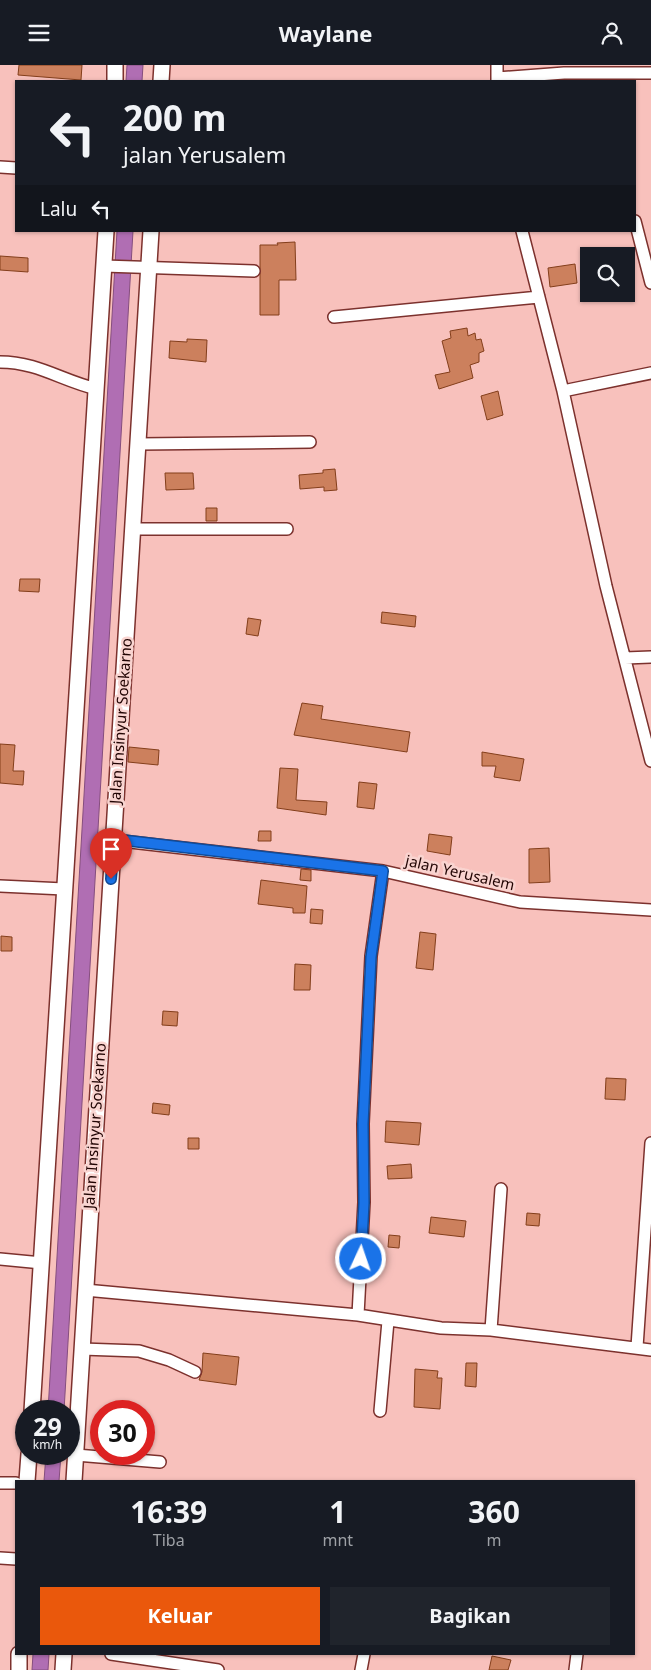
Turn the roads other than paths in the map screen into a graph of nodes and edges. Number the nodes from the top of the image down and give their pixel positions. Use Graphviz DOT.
graph roads {
  1 [pos="116,65"];
  2 [pos="162,65"];
  3 [pos="497,65"];
  4 [pos="651,73"];
  5 [pos="115,80"];
  6 [pos="161,80"];
  7 [pos="497,80"];
  8 [pos="0,167"];
  9 [pos="15,169"];
  10 [pos="636,225"];
  11 [pos="106,232"];
  12 [pos="152,232"];
  13 [pos="522,232"];
  14 [pos="109,266"];
  15 [pos="149,269"];
  16 [pos="254,271"];
  17 [pos="651,283"];
  18 [pos="539,297"];
  19 [pos="334,317"];
  20 [pos="0,362"];
  21 [pos="651,373"];
  22 [pos="97,389"];
  23 [pos="563,391"];
  24 [pos="310,442"];
  25 [pos="138,444"];
  26 [pos="134,529"];
  27 [pos="287,529"];
  28 [pos="651,657"];
  29 [pos="625,658"];
  30 [pos="651,761"];
  31 [pos="114,839"];
  32 [pos="383,871"];
  33 [pos="0,886"];
  34 [pos="64,889"];
  35 [pos="651,910"];
  36 [pos="651,1143"];
  37 [pos="501,1189"];
  38 [pos="0,1259"];
  39 [pos="42,1263"];
  40 [pos="85,1290"];
  41 [pos="358,1315"];
  42 [pos="388,1321"];
  43 [pos="491,1330"];
  44 [pos="637,1347"];
  45 [pos="82,1349"];
  46 [pos="651,1350"];
  47 [pos="195,1372"];
  48 [pos="33,1400"];
  49 [pos="79,1400"];
  50 [pos="380,1411"];
  51 [pos="80,1455"];
  52 [pos="160,1462"];
  53 [pos="29,1465"];
  54 [pos="75,1465"];
  55 [pos="28,1480"];
  56 [pos="74,1480"];
  57 [pos="0,1483"];
  58 [pos="15,1483"];
  59 [pos="0,1558"];
  60 [pos="15,1559"];
  61 [pos="19,1655"];
  62 [pos="64,1655"];
  63 [pos="117,1655"];
  64 [pos="364,1655"];
  65 [pos="577,1655"];
  66 [pos="18,1670"];
  67 [pos="63,1670"];
  68 [pos="212,1670"];
  69 [pos="218,1670"];
  70 [pos="361,1670"];
  71 [pos="574,1670"];
  1 -- 5 [label="street"];
  2 -- 6 [label="street"];
  3 -- 7 [label="street"];
  4 -- 7 [label="street"];
  8 -- 9 [label="street"];
  10 -- 17 [label="street"];
  11 -- 14 [label="street"];
  12 -- 15 [label="street, Jalan Insinyur Soekarno"];
  13 -- 18 [label="street"];
  14 -- 15 [label="street"];
  14 -- 22 [label="street"];
  15 -- 16 [label="street"];
  15 -- 25 [label="street, Jalan Insinyur Soekarno"];
  18 -- 19 [label="street"];
  18 -- 23 [label="street"];
  20 -- 22 [label="street"];
  21 -- 23 [label="street"];
  22 -- 34 [label="street"];
  23 -- 29 [label="street"];
  24 -- 25 [label="street"];
  25 -- 26 [label="street, Jalan Insinyur Soekarno"];
  26 -- 27 [label="street"];
  26 -- 31 [label="street, Jalan Insinyur Soekarno"];
  28 -- 29 [label="street"];
  29 -- 30 [label="street"];
  31 -- 32 [label="street, jalan Yerusalem"];
  31 -- 40 [label="street, Jalan Insinyur Soekarno"];
  32 -- 35 [label="street, jalan Yerusalem"];
  32 -- 41 [label="street"];
  33 -- 34 [label="street"];
  34 -- 39 [label="street"];
  36 -- 44 [label="street"];
  37 -- 43 [label="street"];
  38 -- 39 [label="street"];
  39 -- 48 [label="street"];
  40 -- 41 [label="street"];
  40 -- 45 [label="street, Jalan Insinyur Soekarno"];
  41 -- 42 [label="street"];
  42 -- 43 [label="street"];
  42 -- 50 [label="street"];
  43 -- 44 [label="street"];
  44 -- 46 [label="street"];
  45 -- 47 [label="street"];
  45 -- 49 [label="street, Jalan Insinyur Soekarno"];
  51 -- 52 [label="street"];
  53 -- 55 [label="street"];
  54 -- 56 [label="street, Jalan Insinyur Soekarno"];
  57 -- 58 [label="street"];
  59 -- 60 [label="street"];
  61 -- 66 [label="street"];
  62 -- 67 [label="street"];
  63 -- 68 [label="street"];
  64 -- 70 [label="street"];
  65 -- 71 [label="street"];
  68 -- 69 [label="street"];
}
